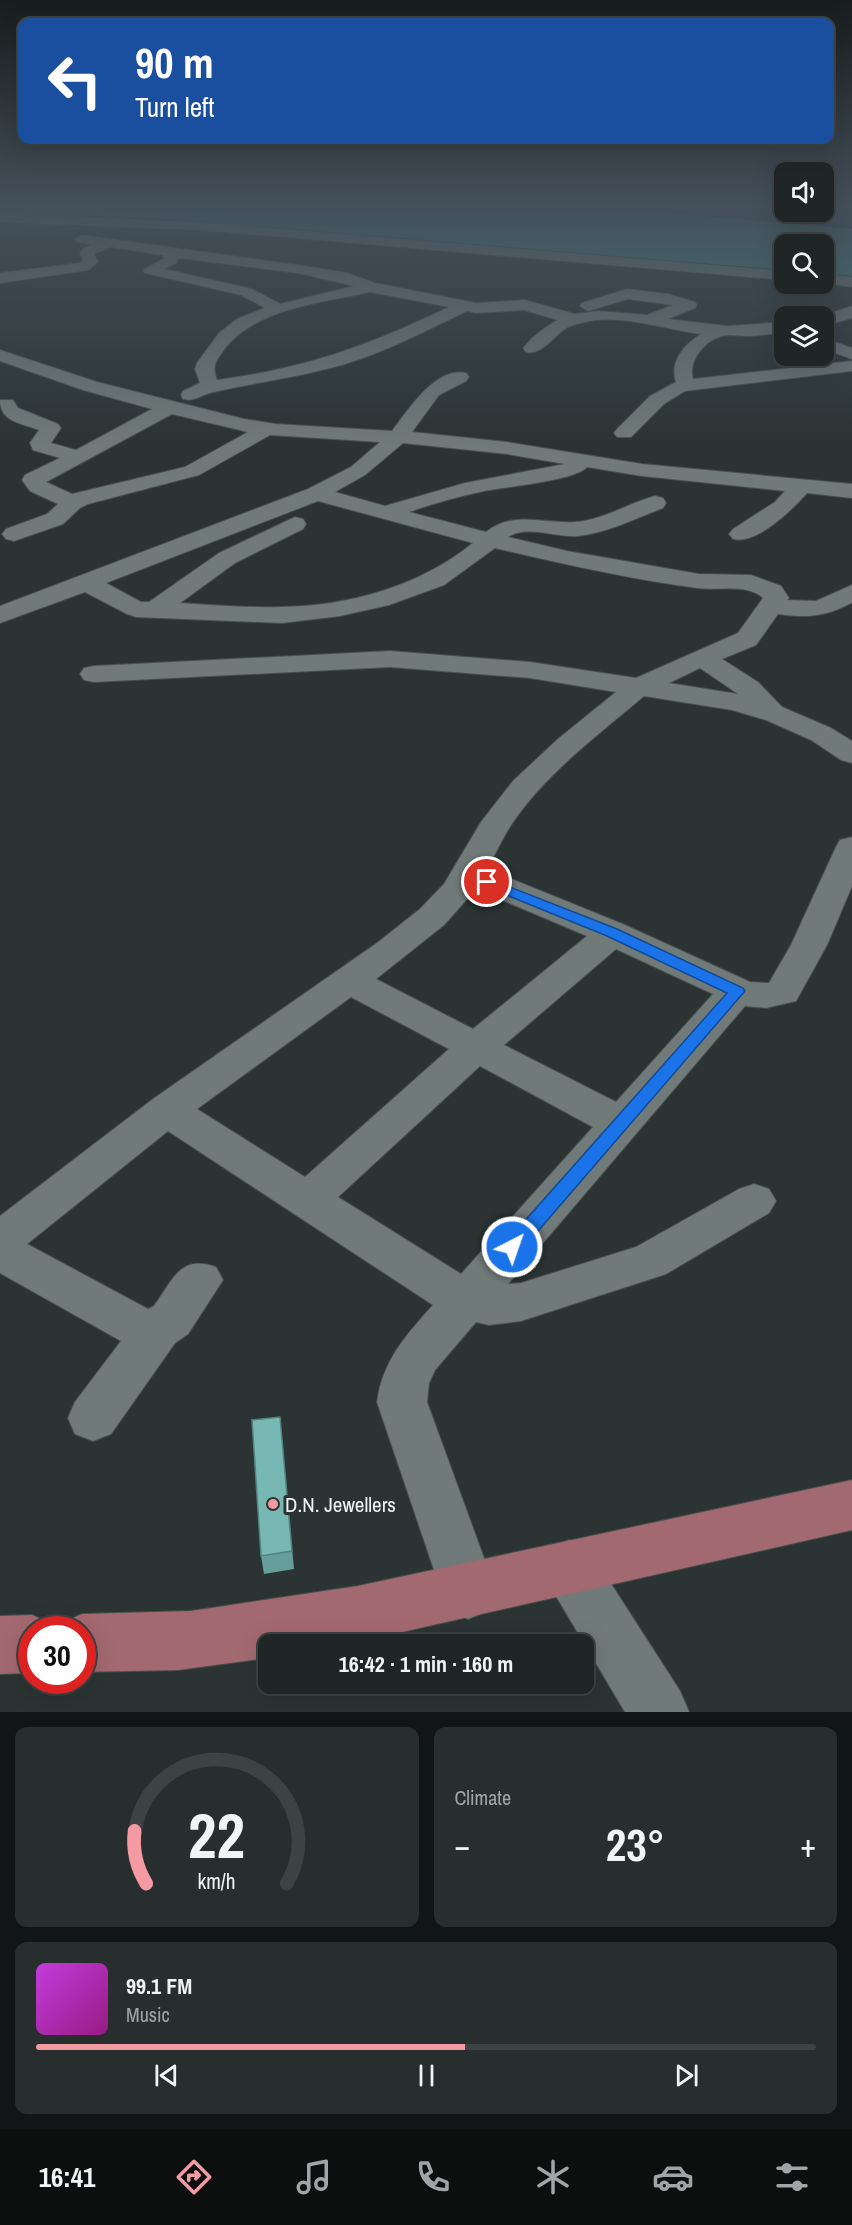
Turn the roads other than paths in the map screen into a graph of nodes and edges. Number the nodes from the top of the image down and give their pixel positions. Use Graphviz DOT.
graph roads {
  1 [pos="224,287"];
  2 [pos="371,287"];
  3 [pos="603,287"];
  4 [pos="465,306"];
  5 [pos="278,309"];
  6 [pos="541,309"];
  7 [pos="851,312"];
  8 [pos="582,318"];
  9 [pos="834,318"];
  10 [pos="648,320"];
  11 [pos="774,329"];
  12 [pos="719,331"];
  13 [pos="764,331"];
  14 [pos="774,333"];
  15 [pos="834,347"];
  16 [pos="532,348"];
  17 [pos="852,354"];
  18 [pos="0,355"];
  19 [pos="852,366"];
  20 [pos="460,377"];
  21 [pos="82,383"];
  22 [pos="686,385"];
  23 [pos="207,387"];
  24 [pos="51,393"];
  25 [pos="31,399"];
  26 [pos="3,404"];
  27 [pos="165,407"];
  28 [pos="266,429"];
  29 [pos="624,433"];
  30 [pos="398,437"];
  31 [pos="78,457"];
  32 [pos="586,461"];
  33 [pos="801,486"];
  34 [pos="852,490"];
  35 [pos="316,494"];
  36 [pos="72,503"];
  37 [pos="352,504"];
  38 [pos="655,504"];
  39 [pos="387,513"];
  40 [pos="14,534"];
  41 [pos="741,534"];
  42 [pos="492,541"];
  43 [pos="85,582"];
  44 [pos="852,592"];
  45 [pos="771,605"];
  46 [pos="153,610"];
  47 [pos="0,615"];
  48 [pos="703,658"];
  49 [pos="94,674"];
  50 [pos="638,688"];
  51 [pos="777,714"];
  52 [pos="852,754"];
  53 [pos="852,847"];
  54 [pos="466,873"];
  55 [pos="612,933"];
  56 [pos="348,980"];
  57 [pos="737,991"];
  58 [pos="476,1047"];
  59 [pos="167,1110"];
  60 [pos="621,1123"];
  61 [pos="307,1200"];
  62 [pos="754,1201"];
  63 [pos="0,1244"];
  64 [pos="0,1251"];
  65 [pos="200,1280"];
  66 [pos="465,1301"];
  67 [pos="158,1329"];
  68 [pos="93,1418"];
  69 [pos="852,1505"];
  70 [pos="569,1567"];
  71 [pos="468,1591"];
  72 [pos="96,1643"];
  73 [pos="18,1644"];
  74 [pos="0,1645"];
  75 [pos="659,1712"];
  1 -- 5 [label="street"];
  2 -- 4 [label="street"];
  2 -- 5 [label="street"];
  3 -- 6 [label="street"];
  4 -- 6 [label="street"];
  4 -- 23 [label="street"];
  5 -- 23 [label="street"];
  6 -- 8 [label="street"];
  7 -- 9 [label="street"];
  8 -- 10 [label="street"];
  8 -- 10 [label="street"];
  8 -- 16 [label="street"];
  10 -- 12 [label="street"];
  11 -- 13 [label="street"];
  12 -- 13 [label="street"];
  12 -- 22 [label="street"];
  13 -- 14 [label="street"];
  15 -- 17 [label="street"];
  18 -- 21 [label="street"];
  19 -- 22 [label="street"];
  20 -- 30 [label="street"];
  21 -- 24 [label="street"];
  21 -- 27 [label="street"];
  22 -- 29 [label="street"];
  23 -- 27 [label="street"];
  25 -- 26 [label="street"];
  26 -- 31 [label="street"];
  27 -- 28 [label="street"];
  27 -- 31 [label="street"];
  28 -- 30 [label="street"];
  28 -- 36 [label="street"];
  30 -- 32 [label="street"];
  30 -- 35 [label="street"];
  31 -- 36 [label="street"];
  32 -- 33 [label="street"];
  32 -- 39 [label="street"];
  33 -- 34 [label="street"];
  33 -- 41 [label="street"];
  35 -- 37 [label="street"];
  35 -- 43 [label="street"];
  36 -- 40 [label="street"];
  37 -- 39 [label="street"];
  37 -- 46 [label="street"];
  38 -- 42 [label="street"];
  39 -- 42 [label="street"];
  42 -- 45 [label="street"];
  42 -- 46 [label="street"];
  43 -- 46 [label="street"];
  43 -- 47 [label="street"];
  44 -- 45 [label="street"];
  45 -- 48 [label="street"];
  48 -- 50 [label="street"];
  48 -- 51 [label="street"];
  49 -- 50 [label="street"];
  50 -- 51 [label="street"];
  50 -- 54 [label="street"];
  51 -- 52 [label="street"];
  53 -- 57 [label="street"];
  54 -- 55 [label="street"];
  54 -- 56 [label="street"];
  55 -- 57 [label="street"];
  55 -- 58 [label="street"];
  56 -- 58 [label="street"];
  56 -- 59 [label="street"];
  57 -- 60 [label="street"];
  58 -- 60 [label="street"];
  58 -- 61 [label="street"];
  59 -- 61 [label="street"];
  59 -- 63 [label="street"];
  60 -- 66 [label="street"];
  61 -- 66 [label="street"];
  62 -- 66 [label="street"];
  64 -- 67 [label="street"];
  65 -- 67 [label="street"];
  66 -- 71 [label="street"];
  67 -- 68 [label="street"];
  69 -- 70 [label="main road"];
  70 -- 71 [label="main road"];
  70 -- 75 [label="street"];
  71 -- 72 [label="main road"];
  73 -- 74 [label="main road"];
}
